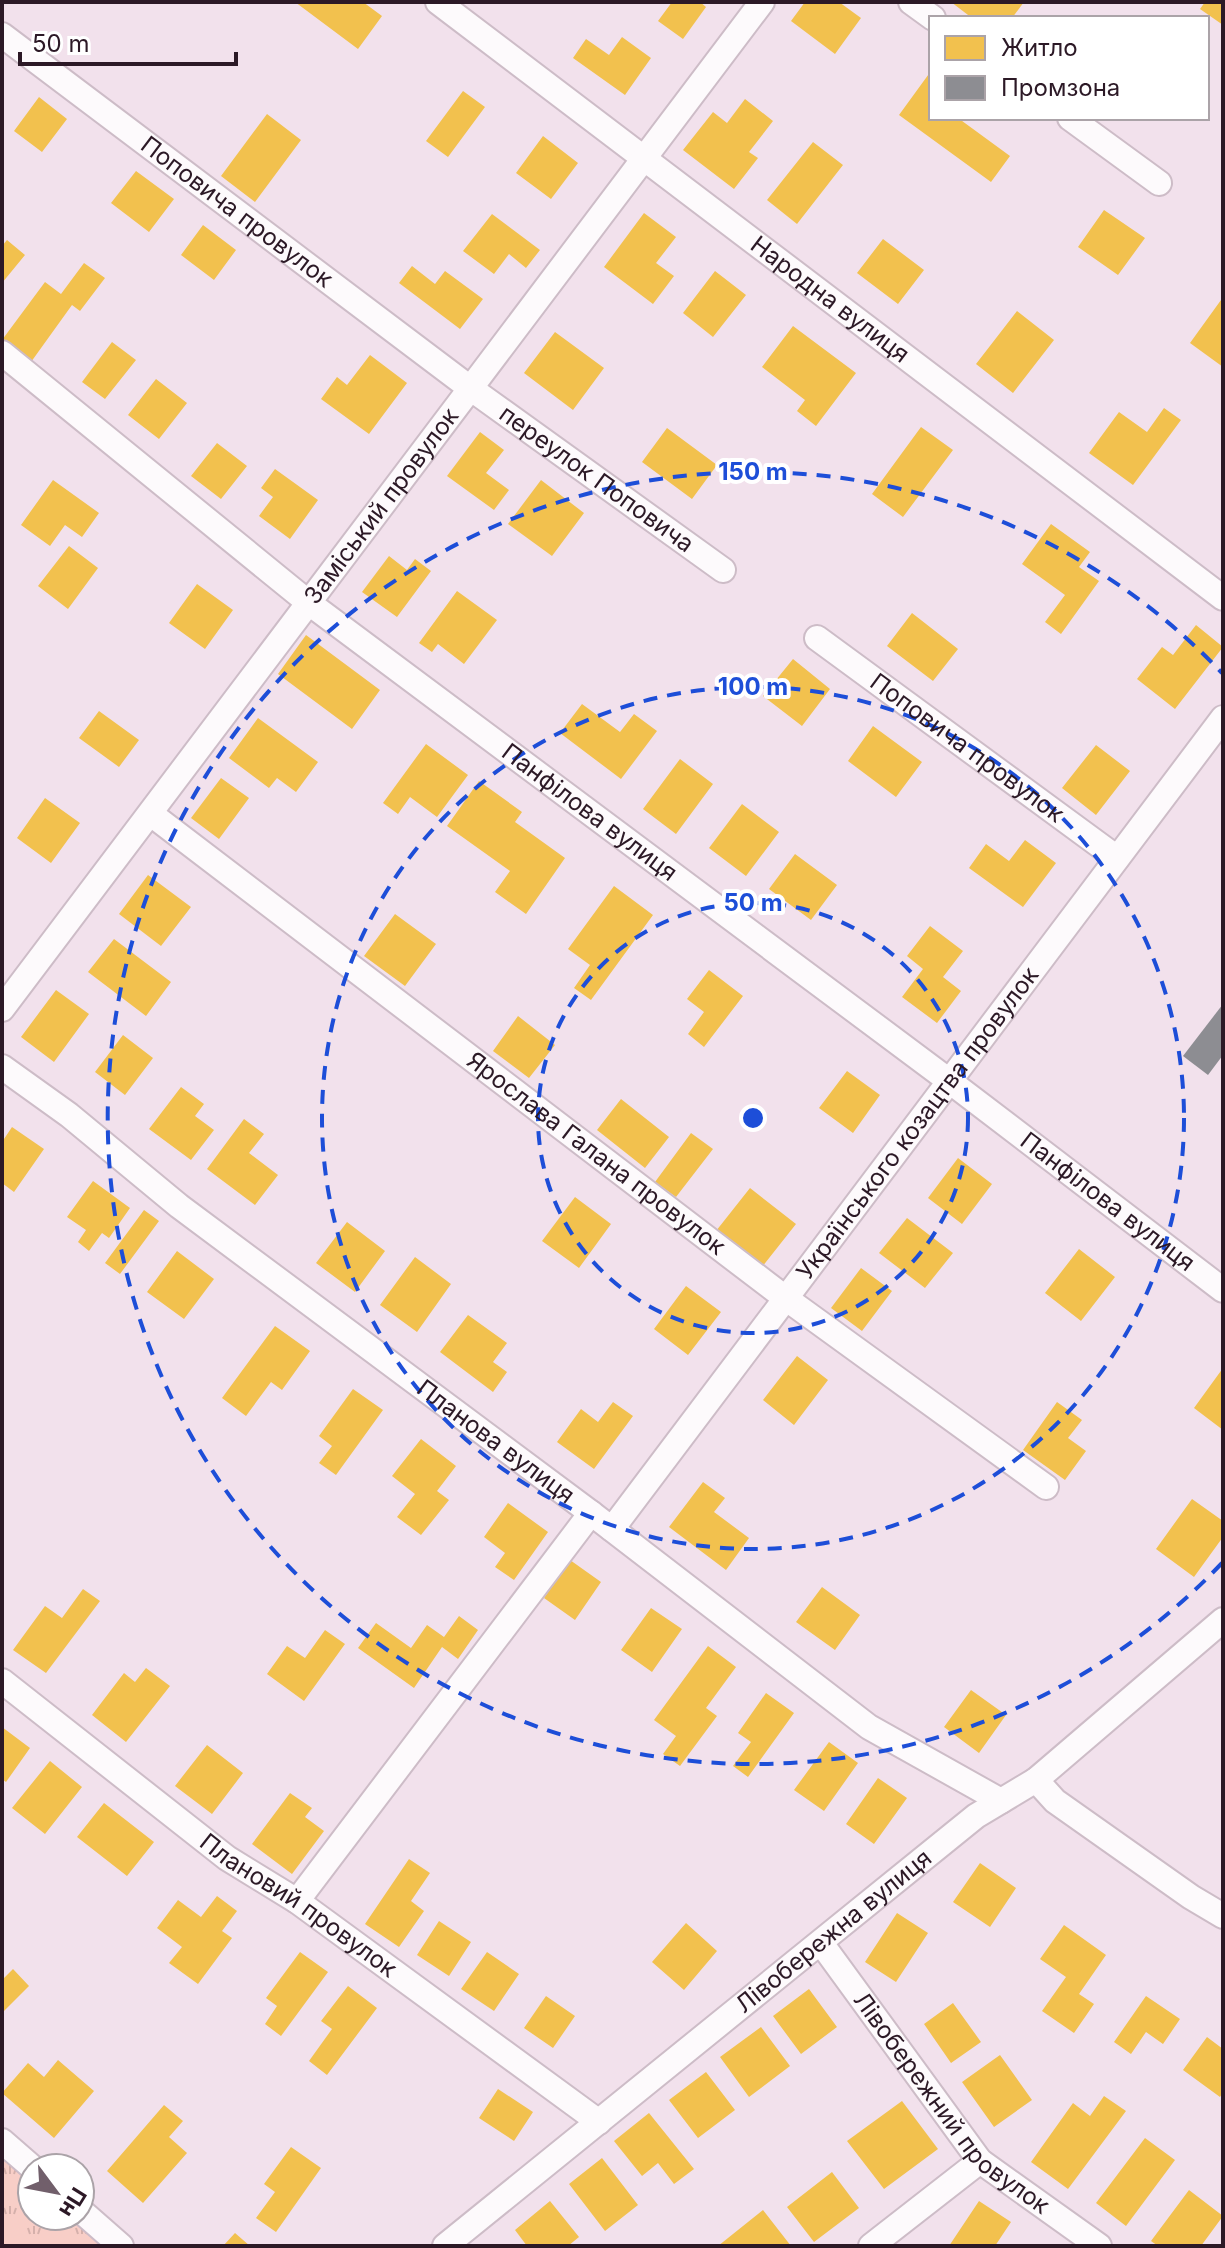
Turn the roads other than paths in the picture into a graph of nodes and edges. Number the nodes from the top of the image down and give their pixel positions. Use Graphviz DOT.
graph roads {
  1 [pos="438,2"];
  2 [pos="762,2"];
  3 [pos="911,2"];
  4 [pos="930,16"];
  5 [pos="2,35"];
  6 [pos="1073,120"];
  7 [pos="644,157"];
  8 [pos="1159,183"];
  9 [pos="2,353"];
  10 [pos="470,388"];
  11 [pos="723,570"];
  12 [pos="1223,598"];
  13 [pos="309,603"];
  14 [pos="817,638"];
  15 [pos="1223,718"];
  16 [pos="151,814"];
  17 [pos="1117,858"];
  18 [pos="2,1009"];
  19 [pos="2,1067"];
  20 [pos="948,1080"];
  21 [pos="1223,1290"];
  22 [pos="784,1297"];
  23 [pos="1046,1487"];
  24 [pos="591,1513"];
  25 [pos="612,1529"];
  26 [pos="1223,1620"];
  27 [pos="2,1681"];
  28 [pos="1036,1780"];
  29 [pos="1001,1801"];
  30 [pos="297,1901"];
  31 [pos="1223,1916"];
  32 [pos="821,1943"];
  33 [pos="599,2122"];
  34 [pos="980,2161"];
  35 [pos="96,2224"];
  36 [pos="121,2246"];
  37 [pos="445,2246"];
  38 [pos="871,2246"];
  39 [pos="1099,2246"];
  1 -- 7 [label="street, Народна вулиця"];
  2 -- 7 [label="street, Заміський провулок"];
  3 -- 4 [label="street"];
  5 -- 10 [label="street, Поповича провулок"];
  6 -- 8 [label="street"];
  7 -- 10 [label="street, Заміський провулок"];
  7 -- 12 [label="street, Народна вулиця"];
  9 -- 13 [label="street, Панфілова вулиця"];
  10 -- 11 [label="street, переулок Поповича"];
  10 -- 13 [label="street, Заміський провулок"];
  13 -- 16 [label="street, Заміський провулок"];
  13 -- 20 [label="street, Панфілова вулиця"];
  14 -- 17 [label="street, Поповича провулок"];
  15 -- 17 [label="street, Українського козацтва провулок"];
  16 -- 18 [label="street, Заміський провулок"];
  16 -- 22 [label="street, Ярослава Галана провулок"];
  17 -- 20 [label="street, Українського козацтва провулок"];
  19 -- 24 [label="street, Планова вулиця"];
  20 -- 21 [label="street, Панфілова вулиця"];
  20 -- 22 [label="street, Українського козацтва провулок"];
  22 -- 23 [label="street, Ярослава Галана провулок"];
  22 -- 25 [label="street, Українського козацтва провулок"];
  24 -- 25 [label="street, Планова вулиця"];
  24 -- 30 [label="street"];
  25 -- 29 [label="street, Планова вулиця"];
  26 -- 28 [label="street, Лівобережна вулиця"];
  27 -- 30 [label="street, Плановий провулок"];
  28 -- 29 [label="street, Лівобережна вулиця"];
  28 -- 31 [label="street"];
  29 -- 32 [label="street, Лівобережна вулиця"];
  30 -- 33 [label="street, Плановий провулок"];
  32 -- 33 [label="street, Лівобережна вулиця"];
  32 -- 34 [label="street, Лівобережний провулок"];
  33 -- 37 [label="street, Лівобережна вулиця"];
  34 -- 38 [label="street"];
  34 -- 39 [label="street, Лівобережний провулок"];
  35 -- 36 [label="street"];
}
